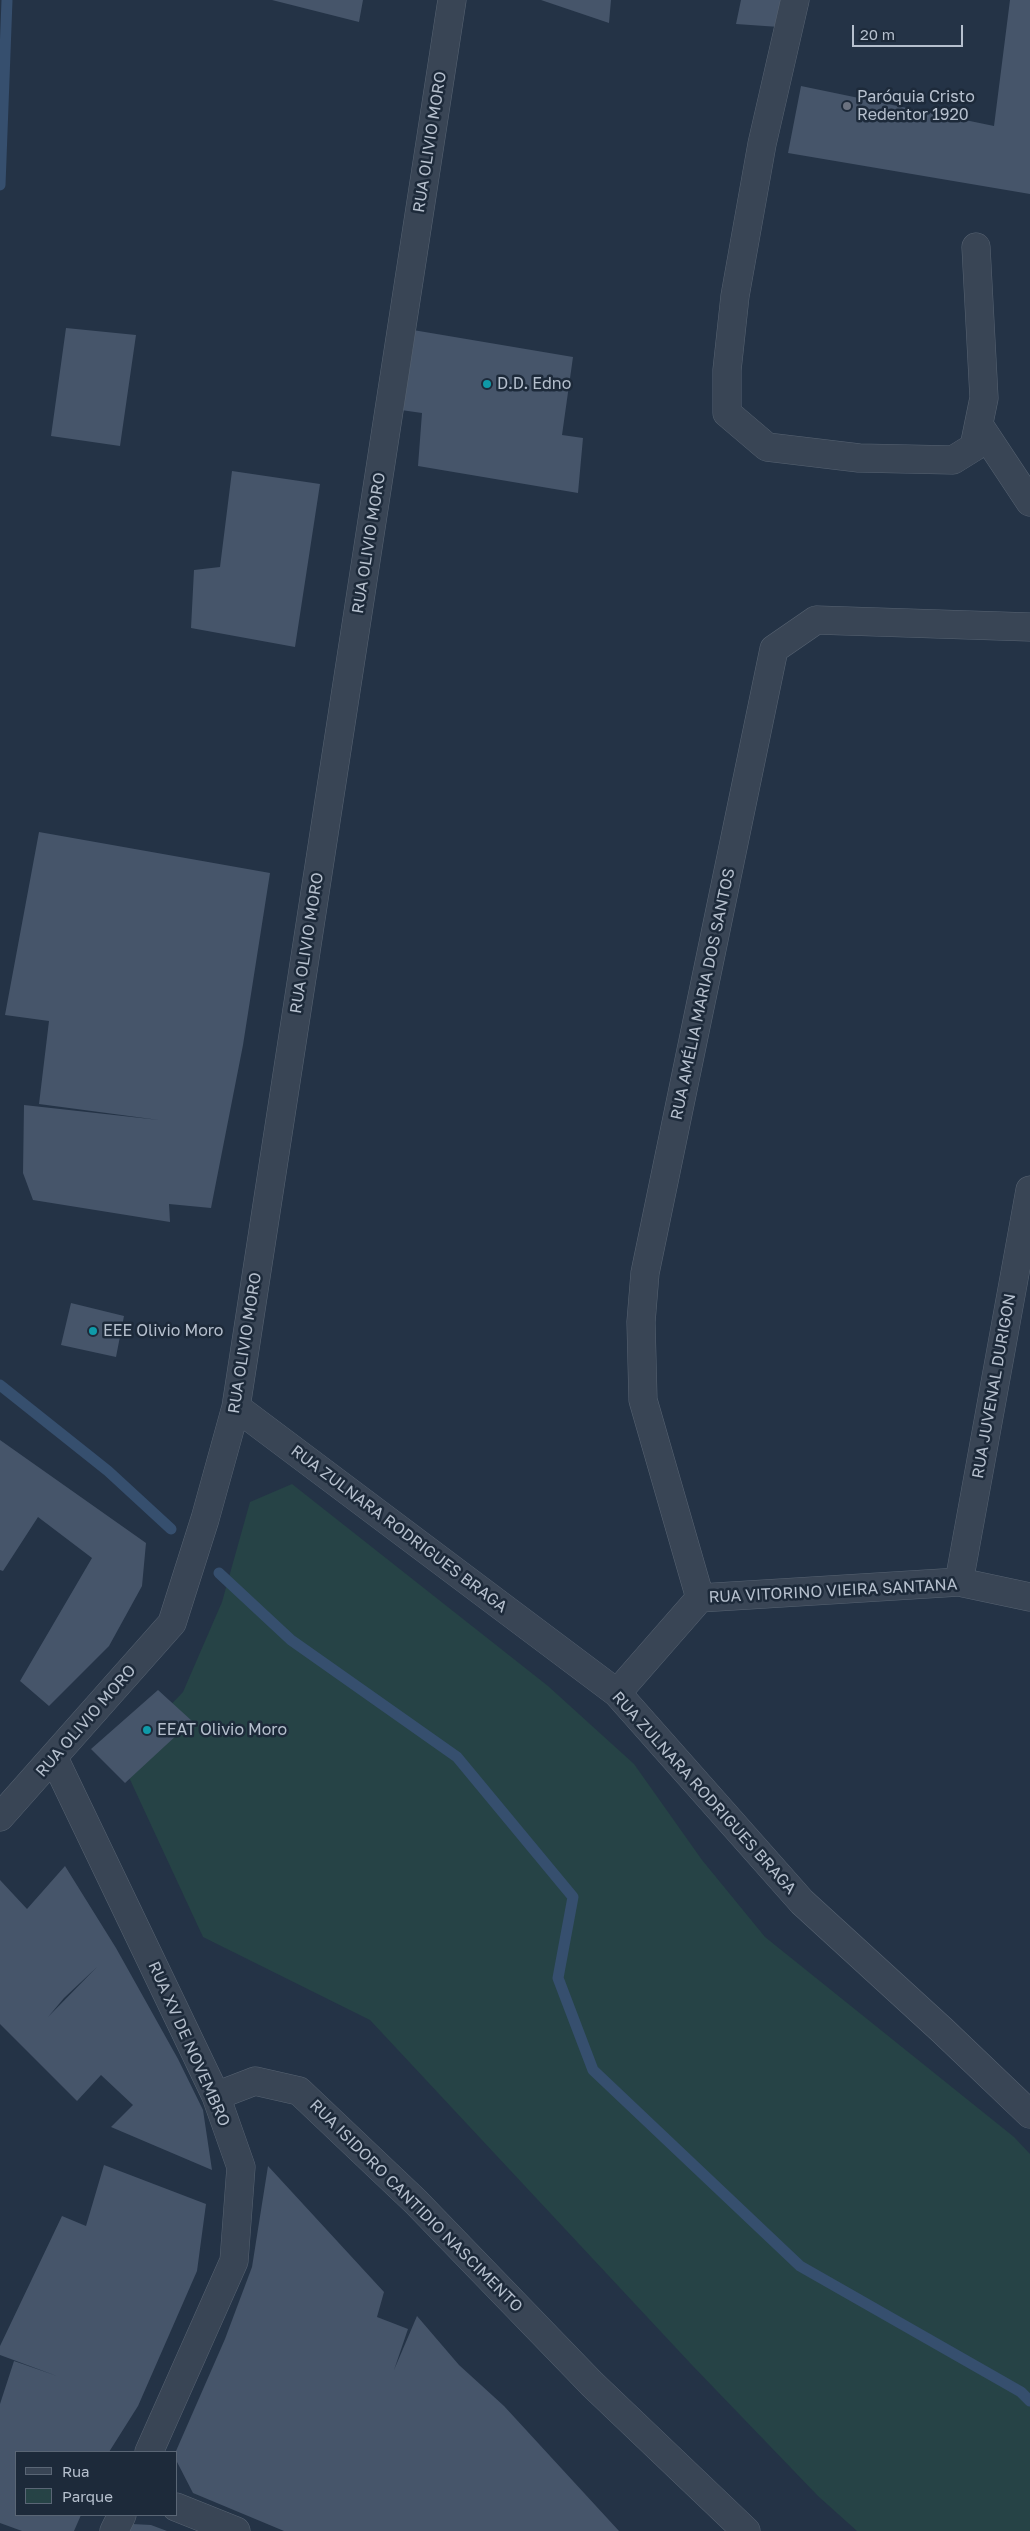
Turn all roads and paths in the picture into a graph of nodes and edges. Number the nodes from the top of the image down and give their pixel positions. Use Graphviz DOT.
graph roads {
  1 [pos="452,0"];
  2 [pos="795,0"];
  3 [pos="976,247"];
  4 [pos="979,426"];
  5 [pos="1030,502"];
  6 [pos="1030,627"];
  7 [pos="1030,1190"];
  8 [pos="1025,1240"];
  9 [pos="236,1407"];
  10 [pos="959,1582"];
  11 [pos="1030,1597"];
  12 [pos="700,1598"];
  13 [pos="617,1693"];
  14 [pos="54,1758"];
  15 [pos="0,1817"];
  16 [pos="216,2096"];
  17 [pos="1030,2114"];
  18 [pos="149,2451"];
  19 [pos="178,2508"];
  20 [pos="122,2516"];
  21 [pos="114,2531"];
  22 [pos="236,2531"];
  23 [pos="746,2531"];
  1 -- 9 [label="street, RUA OLIVIO MORO"];
  2 -- 4 [label="street"];
  3 -- 4 [label="street"];
  4 -- 5 [label="street"];
  6 -- 12 [label="street, RUA AMÉLIA MARIA DOS SANTOS"];
  7 -- 8 [label="street, RUA JUVENAL DURIGON"];
  8 -- 10 [label="street, RUA JUVENAL DURIGON"];
  9 -- 13 [label="street, RUA ZULNARA RODRIGUES BRAGA"];
  9 -- 14 [label="street, RUA OLIVIO MORO"];
  10 -- 11 [label="street, RUA VITORINO VIEIRA SANTANA"];
  10 -- 12 [label="street, RUA VITORINO VIEIRA SANTANA"];
  12 -- 13 [label="street, RUA VITORINO VIEIRA SANTANA"];
  13 -- 17 [label="street, RUA ZULNARA RODRIGUES BRAGA"];
  14 -- 15 [label="street, RUA OLIVIO MORO"];
  14 -- 16 [label="street, RUA XV DE NOVEMBRO"];
  16 -- 18 [label="street, RUA XV DE NOVEMBRO"];
  16 -- 23 [label="street, RUA ISIDORO CANTIDIO NASCIMENTO"];
  19 -- 22 [label="street"];
  20 -- 21 [label="street"];
}
